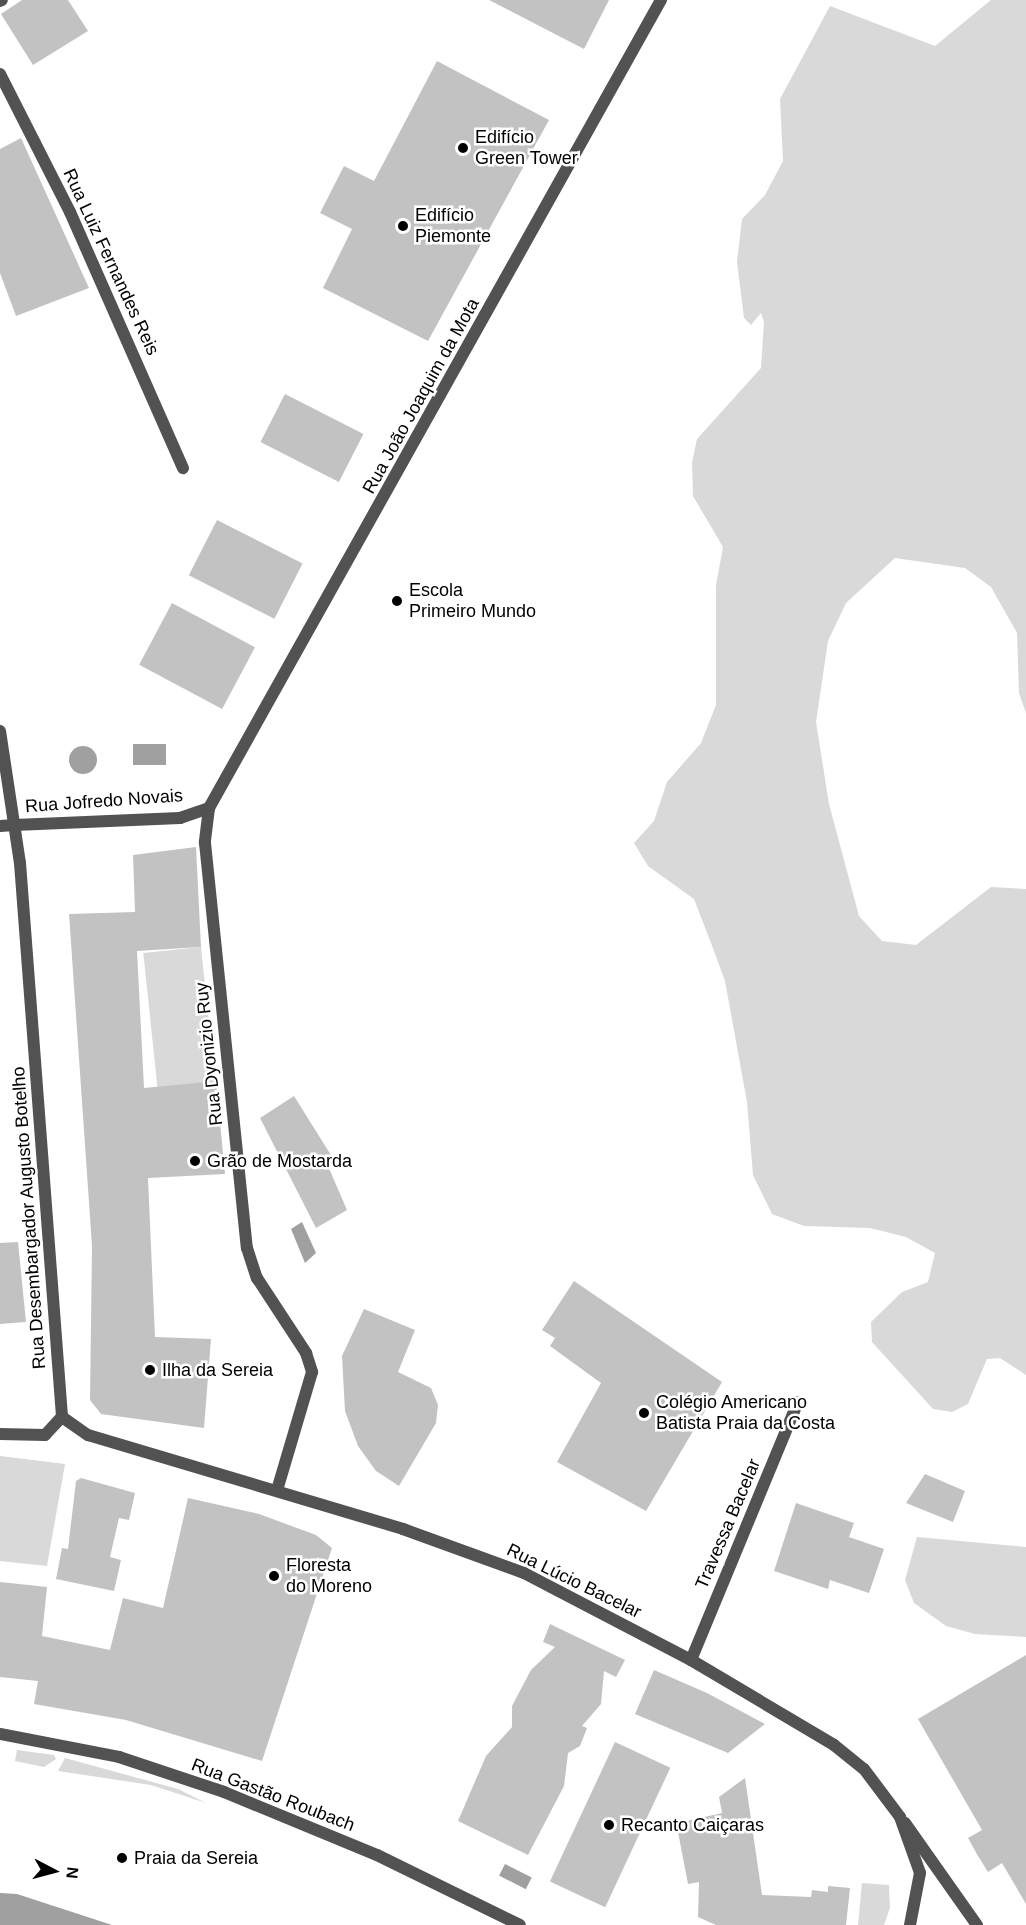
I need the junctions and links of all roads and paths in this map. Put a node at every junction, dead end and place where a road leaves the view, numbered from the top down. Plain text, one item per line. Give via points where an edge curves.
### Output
1 (661, 0) edge
2 (0, 74) edge
3 (183, 468) dead end
4 (0, 731) edge
5 (209, 808) junction
6 (15, 825) junction
7 (0, 826) edge
8 (798, 1402) dead end
9 (62, 1417) junction
10 (0, 1434) edge
11 (277, 1490) junction
12 (691, 1660) junction
13 (0, 1734) edge
14 (900, 1817) junction
15 (520, 1925) edge
16 (910, 1925) edge
17 (977, 1925) edge

1 - 5 street, Rua João Joaquim da Mota
2 - 3 street, Rua Luiz Fernandes Reis via 70,212
4 - 6 street, Rua Desembargador Augusto Botelho
5 - 6 street, Rua Jofredo Novais via 180,818
5 - 11 street, Rua Dyonizio Ruy via 205,843 247,1248 257,1278 306,1353 312,1372
6 - 7 street, Rua Jofredo Novais
6 - 9 street, Rua Desembargador Augusto Botelho
8 - 12 street, Travessa Bacelar
9 - 10 street via 45,1435
9 - 11 street, Rua Lúcio Bacelar via 88,1435
11 - 12 street, Rua Lúcio Bacelar via 524,1573
12 - 14 street, Rua Lúcio Bacelar via 852,1757
13 - 15 street, Rua Gastão Roubach via 119,1757 224,1792 377,1855
14 - 16 street via 920,1873
14 - 17 street, Rua Lúcio Bacelar

